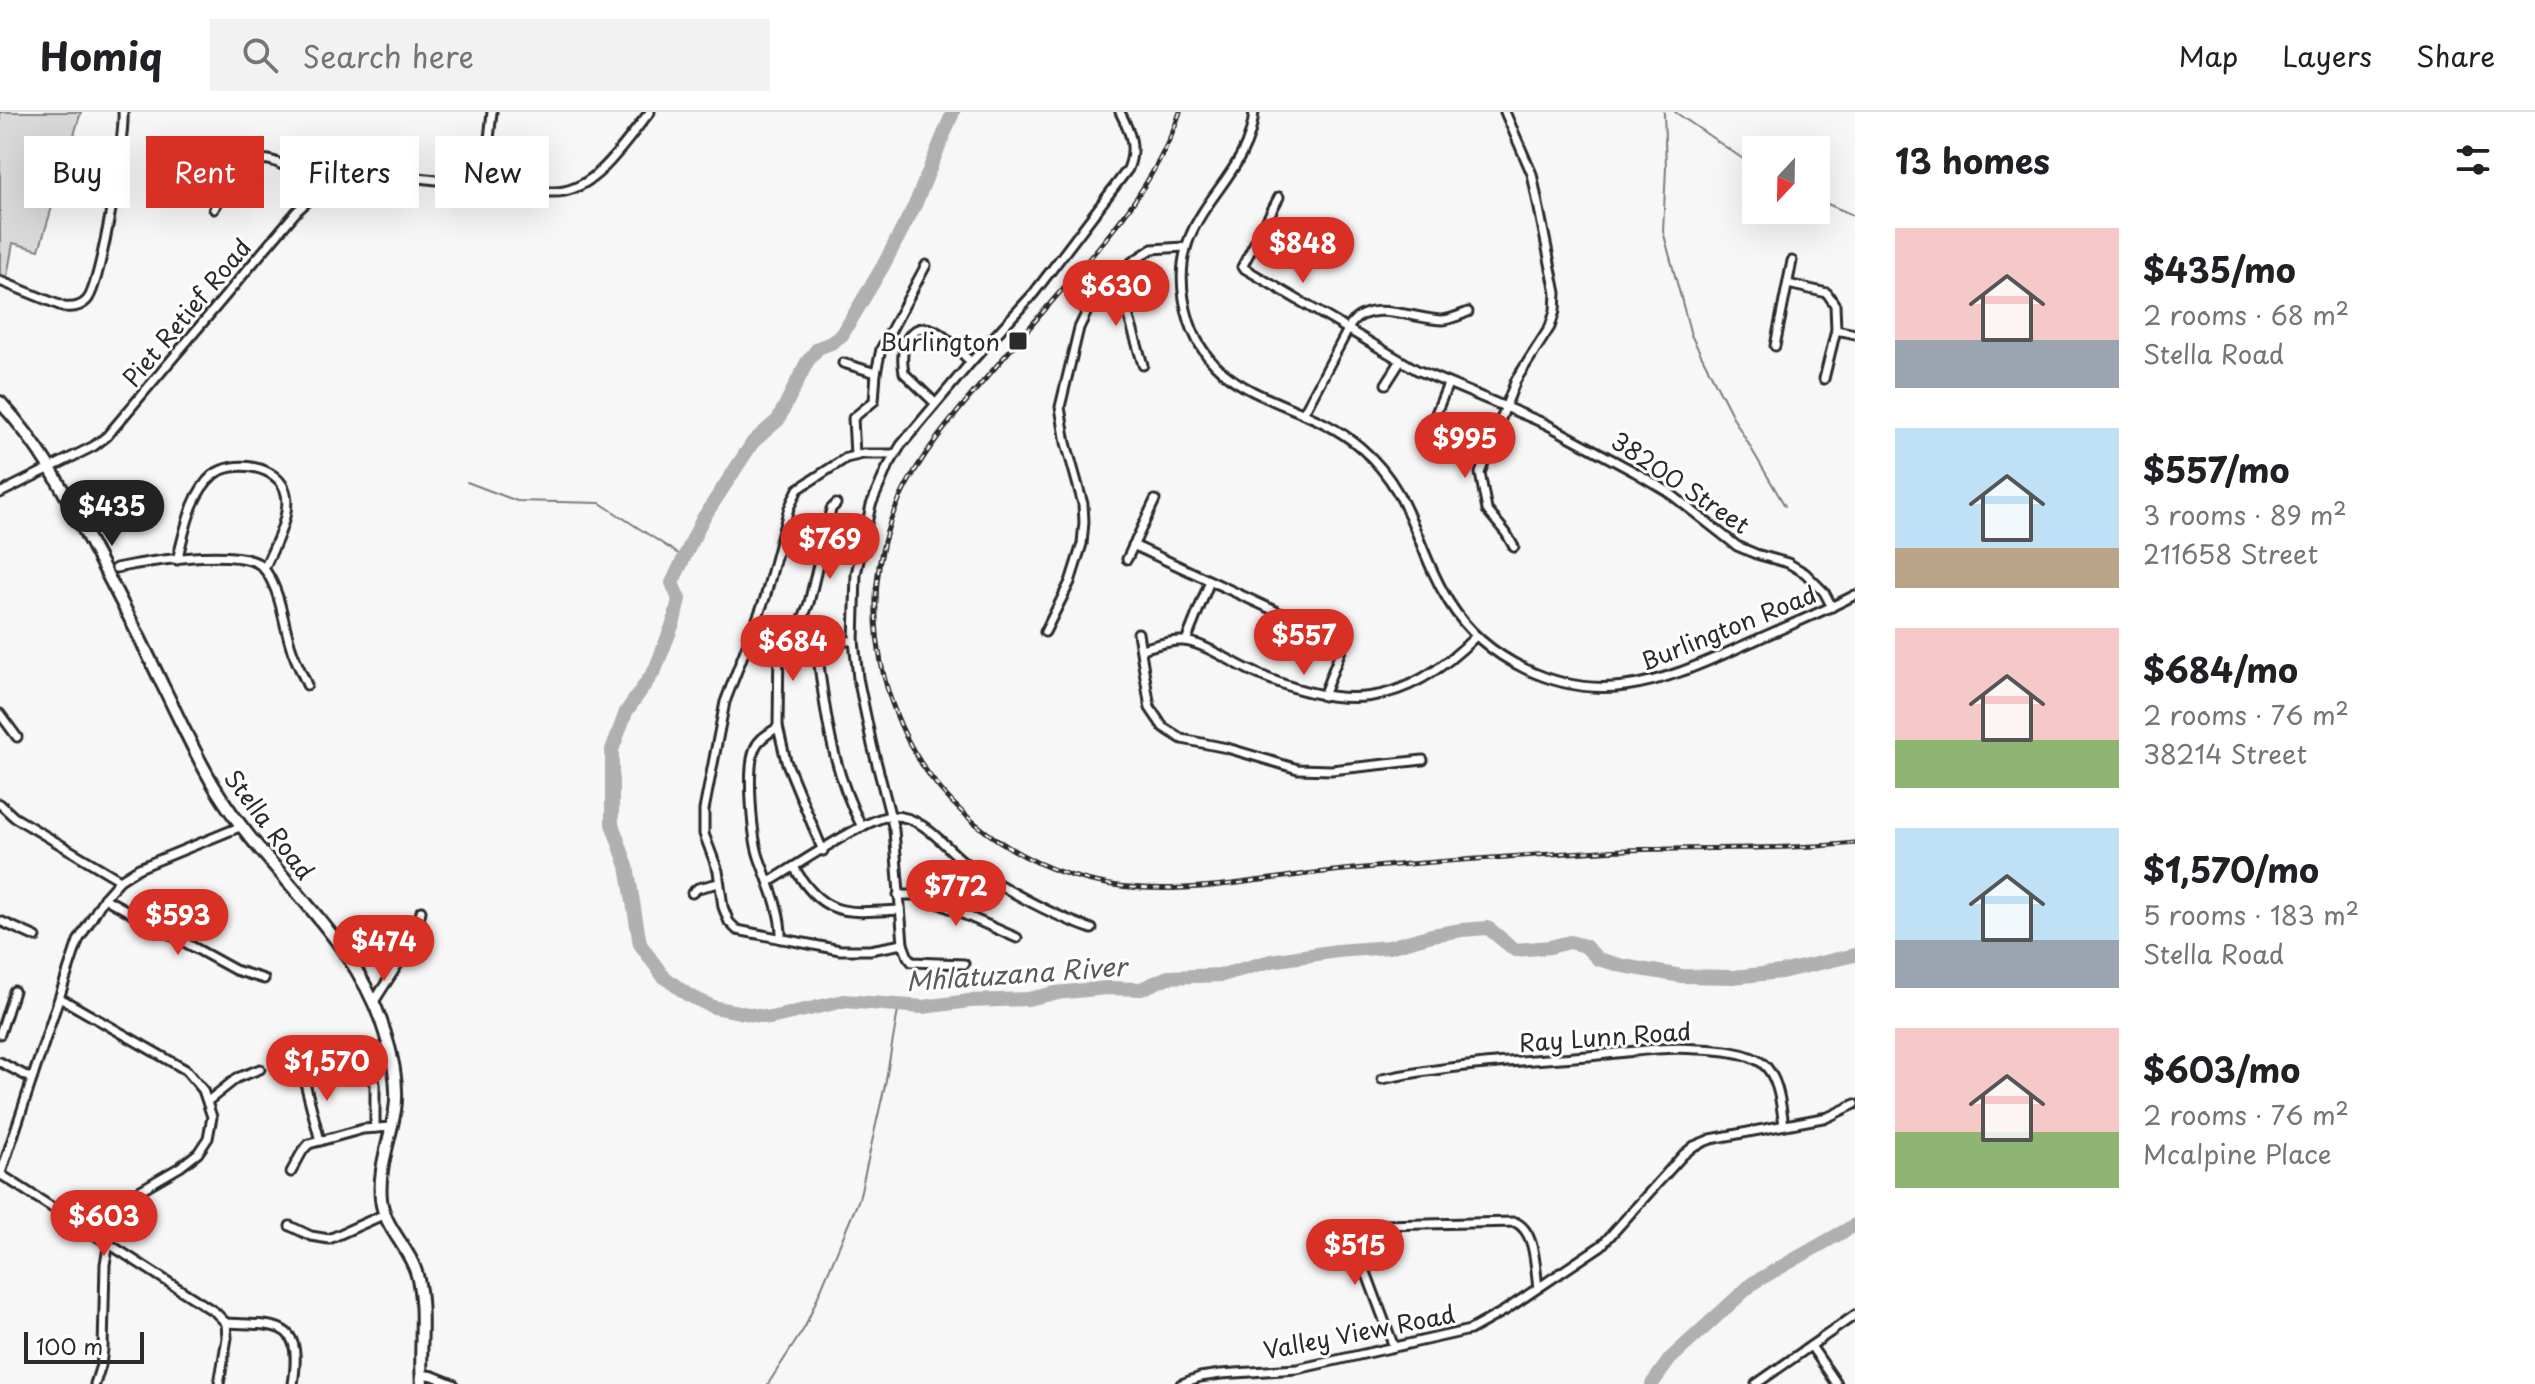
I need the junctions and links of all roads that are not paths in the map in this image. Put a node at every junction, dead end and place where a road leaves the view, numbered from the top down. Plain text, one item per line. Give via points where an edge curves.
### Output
1 (123, 112) edge
2 (492, 112) edge
3 (650, 112) edge
4 (1120, 112) edge
5 (1505, 112) edge
6 (1253, 115) edge
7 (489, 136) edge
8 (280, 161) edge
9 (549, 192) edge
10 (1279, 197) dead end
11 (300, 208) edge
12 (214, 209) dead end
13 (1184, 247) junction
14 (1792, 261) dead end
15 (926, 265) dead end
16 (0, 281) edge
17 (1111, 281) junction
18 (1788, 284) junction
19 (1468, 312) dead end
20 (1348, 330) junction
21 (1836, 330) junction
22 (1855, 334) edge
23 (1775, 346) dead end
24 (971, 362) junction
25 (1400, 362) junction
26 (843, 363) dead end
27 (1143, 365) dead end
28 (876, 373) junction
29 (1824, 379) dead end
30 (1386, 384) dead end
31 (1448, 384) junction
32 (0, 402) edge
33 (935, 403) junction
34 (1505, 407) junction
35 (1303, 414) junction
36 (1432, 423) dead end
37 (895, 454) junction
38 (855, 455) junction
39 (51, 466) junction
40 (0, 493) edge
41 (1155, 500) dead end
42 (836, 504) dead end
43 (1133, 545) junction
44 (1514, 547) dead end
45 (1127, 559) dead end
46 (177, 560) junction
47 (116, 568) dead end
48 (264, 569) junction
49 (1210, 581) junction
50 (1855, 595) edge
51 (1832, 607) junction
52 (1286, 616) dead end
53 (1045, 632) dead end
54 (1138, 633) dead end
55 (750, 635) junction
56 (1476, 636) junction
57 (779, 639) junction
58 (795, 639) junction
59 (1345, 640) dead end
60 (816, 641) junction
61 (854, 641) junction
62 (1186, 641) junction
63 (1141, 649) junction
64 (307, 685) dead end
65 (1323, 696) junction
66 (0, 715) edge
67 (778, 727) junction
68 (17, 737) dead end
69 (1423, 760) dead end
70 (0, 804) edge
71 (891, 815) junction
72 (242, 826) junction
73 (862, 827) junction
74 (823, 851) junction
75 (794, 867) junction
76 (120, 880) junction
77 (769, 882) junction
78 (719, 883) junction
79 (692, 893) dead end
80 (898, 895) junction
81 (104, 898) junction
82 (900, 910) junction
83 (421, 911) dead end
84 (0, 921) edge
85 (1092, 929) dead end
86 (36, 937) dead end
87 (1017, 938) dead end
88 (781, 939) junction
89 (903, 944) junction
90 (964, 964) dead end
91 (264, 979) dead end
92 (14, 991) dead end
93 (60, 998) junction
94 (374, 1002) junction
95 (0, 1034) edge
96 (0, 1062) edge
97 (306, 1067) dead end
98 (357, 1067) dead end
99 (260, 1069) dead end
100 (32, 1079) junction
101 (1382, 1079) dead end
102 (208, 1101) junction
103 (1855, 1104) edge
104 (1784, 1125) junction
105 (391, 1127) junction
106 (375, 1128) junction
107 (320, 1141) junction
108 (291, 1172) dead end
109 (0, 1175) edge
110 (385, 1214) junction
111 (290, 1226) dead end
112 (109, 1243) junction
113 (1538, 1288) junction
114 (1855, 1315) edge
115 (226, 1323) junction
116 (1811, 1346) junction
117 (1394, 1347) junction
118 (421, 1379) edge
119 (95, 1384) edge
120 (219, 1384) edge
121 (293, 1384) edge
122 (453, 1384) edge
123 (1181, 1384) edge
124 (1756, 1384) edge
125 (1837, 1384) edge

1 - 16 street via 93,290 84,303 64,307
2 - 7 street
3 - 9 street, Piet Retief Road via 603,168 573,190
4 - 24 street via 1132,139 1128,169 1034,293
5 - 34 street via 1532,174 1556,293 1550,327
6 - 13 street, Burlington Road via 1243,151
8 - 12 street via 249,164
10 - 20 street, 38200 Street via 1242,267
11 - 39 street, Piet Retief Road via 107,436
13 - 17 street via 1152,249
13 - 35 street, Burlington Road via 1186,313 1203,349 1233,381
14 - 18 street
15 - 28 street via 881,349
17 - 27 street via 1125,304
17 - 53 street via 1086,310 1061,399 1084,522 1070,582
18 - 21 street via 1827,293 1835,305
18 - 23 street
19 - 20 street via 1448,320 1376,311 1361,315
20 - 25 street, 38200 Street
20 - 35 street
21 - 22 street
21 - 29 street
24 - 33 street
24 - 33 street via 933,329 914,331 904,346 904,373
25 - 30 street
25 - 31 street, 38200 Street
26 - 28 street
28 - 38 street via 874,401 853,418
31 - 34 street, 38200 Street
31 - 36 street
32 - 39 main road, Stella Road
33 - 37 street
34 - 44 street via 1480,473 1487,510
34 - 51 street, 38200 Street via 1570,436 1667,491 1737,546 1796,567 1824,592
35 - 56 street, Burlington Road via 1348,437 1392,482 1435,579
37 - 38 street
37 - 61 street via 871,505 861,542
38 - 55 street via 795,493
39 - 40 street, Piet Retief Road
39 - 72 main road, Stella Road via 203,768
41 - 43 street
42 - 58 street
43 - 45 street
43 - 49 street
46 - 47 street
46 - 48 street via 228,557 253,561
46 - 48 street via 191,512 210,479 218,472 253,466 280,481 286,494 283,526
48 - 64 street
49 - 52 street
49 - 62 street
50 - 51 street, Burlington Road
51 - 56 street, Burlington Road via 1701,664 1624,687 1577,685 1538,675
54 - 63 street
55 - 57 street
55 - 78 street via 725,702 704,810 704,834
56 - 65 street via 1445,664 1405,688 1371,697
57 - 58 street
57 - 67 street
58 - 60 street
59 - 65 street
60 - 61 street
60 - 73 street via 833,753
61 - 71 street
62 - 63 street
62 - 65 street via 1290,688
63 - 69 street via 1150,708 1163,727 1182,739 1298,769
66 - 68 street
67 - 74 street via 786,761
67 - 77 street via 758,742 752,764 753,828
70 - 76 street
71 - 73 street
71 - 80 street
71 - 85 street via 920,824 959,859 1003,886
72 - 76 street
72 - 94 main road, Stella Road via 342,949
73 - 74 street
74 - 75 street
75 - 77 street
75 - 82 street via 810,893 838,908
76 - 81 street
77 - 88 street
78 - 79 street
78 - 88 street via 732,926
80 - 82 street
80 - 87 street via 920,895
81 - 91 street via 235,970
81 - 93 street via 82,931
82 - 89 street
83 - 94 street via 412,940
84 - 86 street
88 - 89 street via 857,951
89 - 90 street via 912,962
92 - 95 street
93 - 100 street
93 - 102 street via 186,1070
94 - 105 main road, Stella Road via 395,1072
96 - 100 street
97 - 107 street
98 - 106 street via 375,1083
99 - 102 street via 237,1078
100 - 109 street
101 - 104 street, Ray Lunn Road via 1507,1062 1717,1050 1755,1059 1768,1068
102 - 112 street via 212,1117 201,1149 132,1195
103 - 104 street, Valley View Road via 1828,1117
104 - 113 street, Valley View Road via 1694,1146 1602,1245
105 - 106 street
105 - 110 main road, Stella Road via 381,1181
106 - 107 street
107 - 108 street via 306,1146
109 - 112 street
110 - 111 street via 329,1239
110 - 118 main road, Stella Road via 417,1275
112 - 115 street
112 - 119 street via 103,1349
113 - 117 street, Valley View Road via 1470,1330
113 - 117 street via 1528,1233 1515,1222 1381,1225 1361,1231 1357,1248
114 - 116 street
115 - 120 street
115 - 121 street via 286,1332 296,1347
116 - 124 street
116 - 125 street
117 - 123 street, Valley View Road via 1297,1369 1221,1374
118 - 122 street via 433,1376

